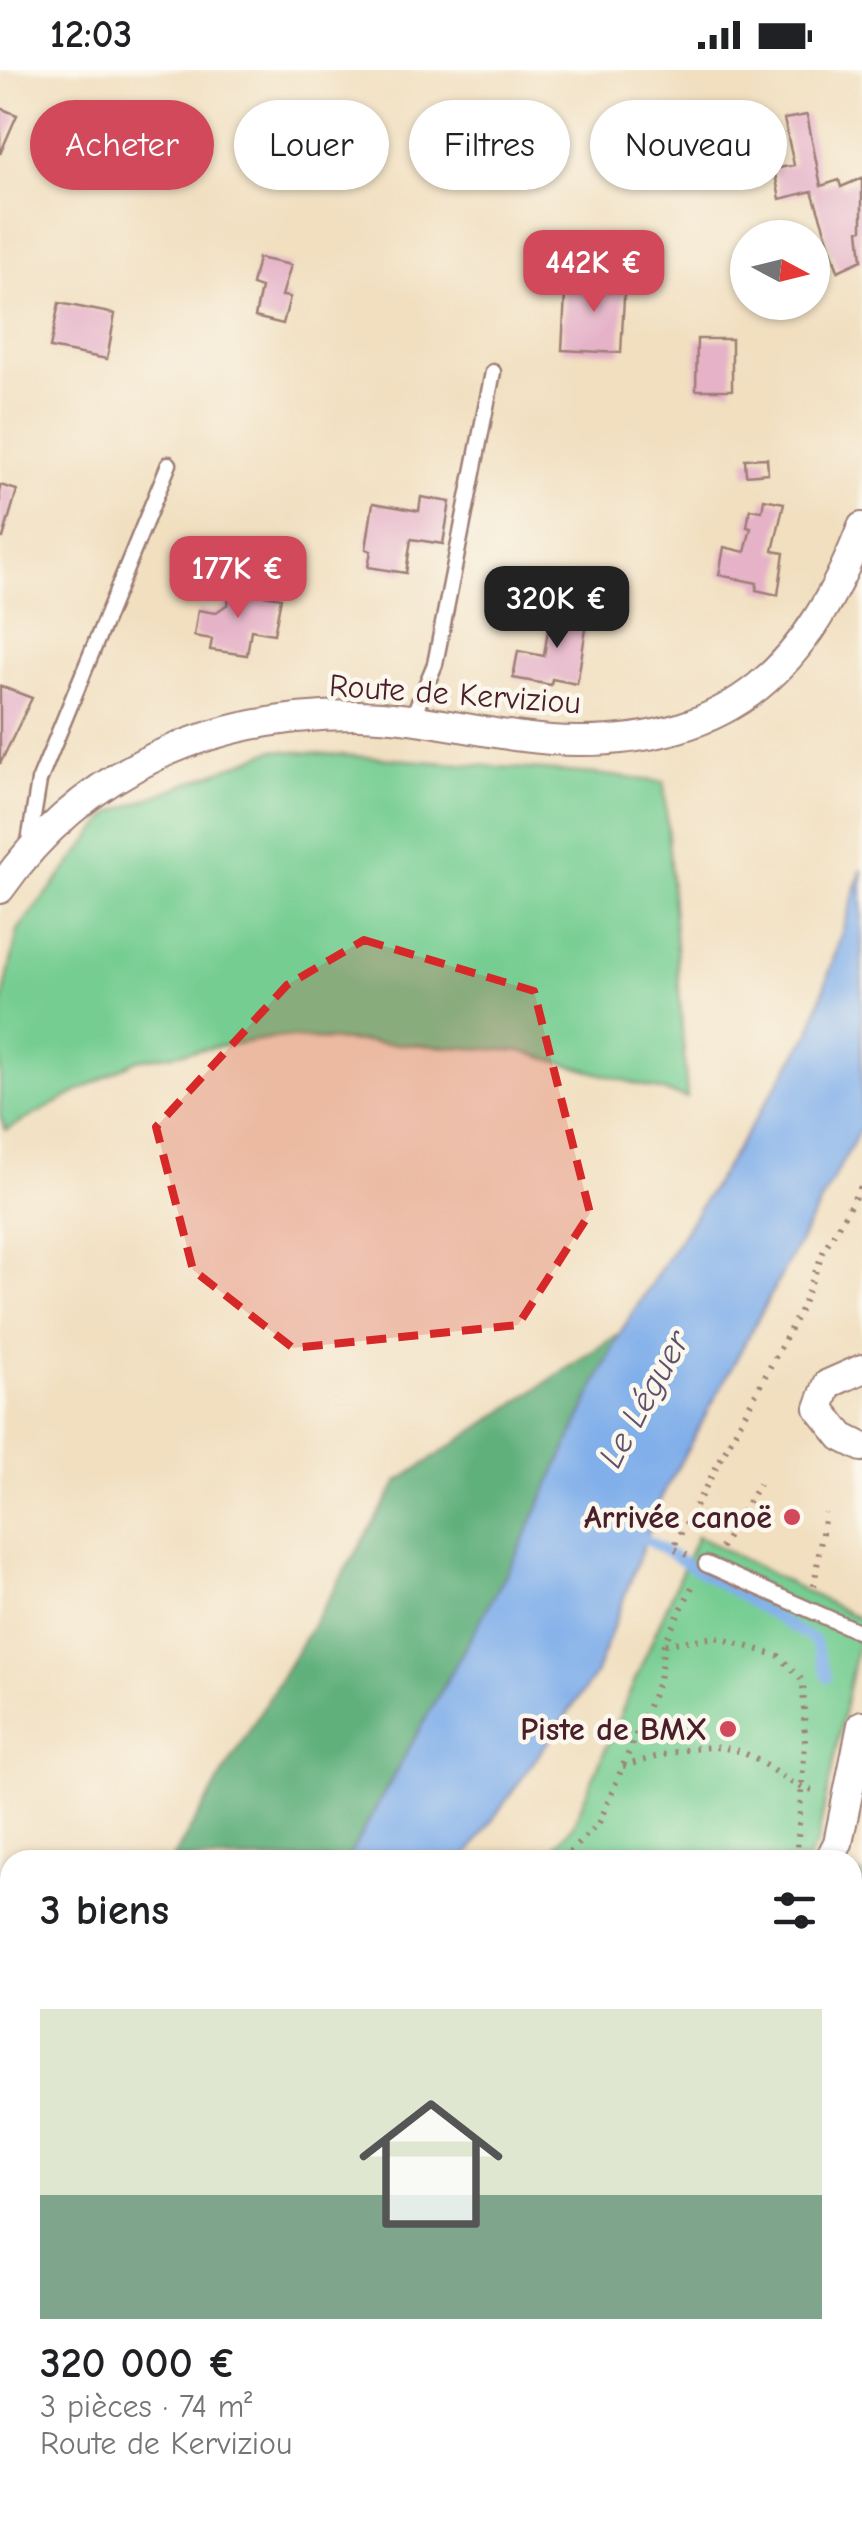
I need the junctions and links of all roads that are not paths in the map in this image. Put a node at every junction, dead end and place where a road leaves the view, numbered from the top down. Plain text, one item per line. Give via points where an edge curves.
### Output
1 (493, 372) dead end
2 (169, 464) dead end
3 (862, 527) edge
4 (411, 721) junction
5 (28, 848) junction
6 (0, 889) edge
7 (862, 1369) edge
8 (862, 1447) edge
9 (702, 1570) road end
10 (862, 1633) edge
11 (862, 1725) edge
12 (834, 1850) edge

1 - 4 lane via 435,664
2 - 5 lane via 39,780
3 - 4 street, Route de Kerviziou via 841,580 803,640 758,685 701,722 650,736 576,742
4 - 5 street, Route de Kerviziou via 361,715 282,720 210,735 155,754
5 - 6 street, Route de Kerviziou
7 - 8 street via 828,1384 818,1408 842,1437
9 - 10 lane
11 - 12 street

